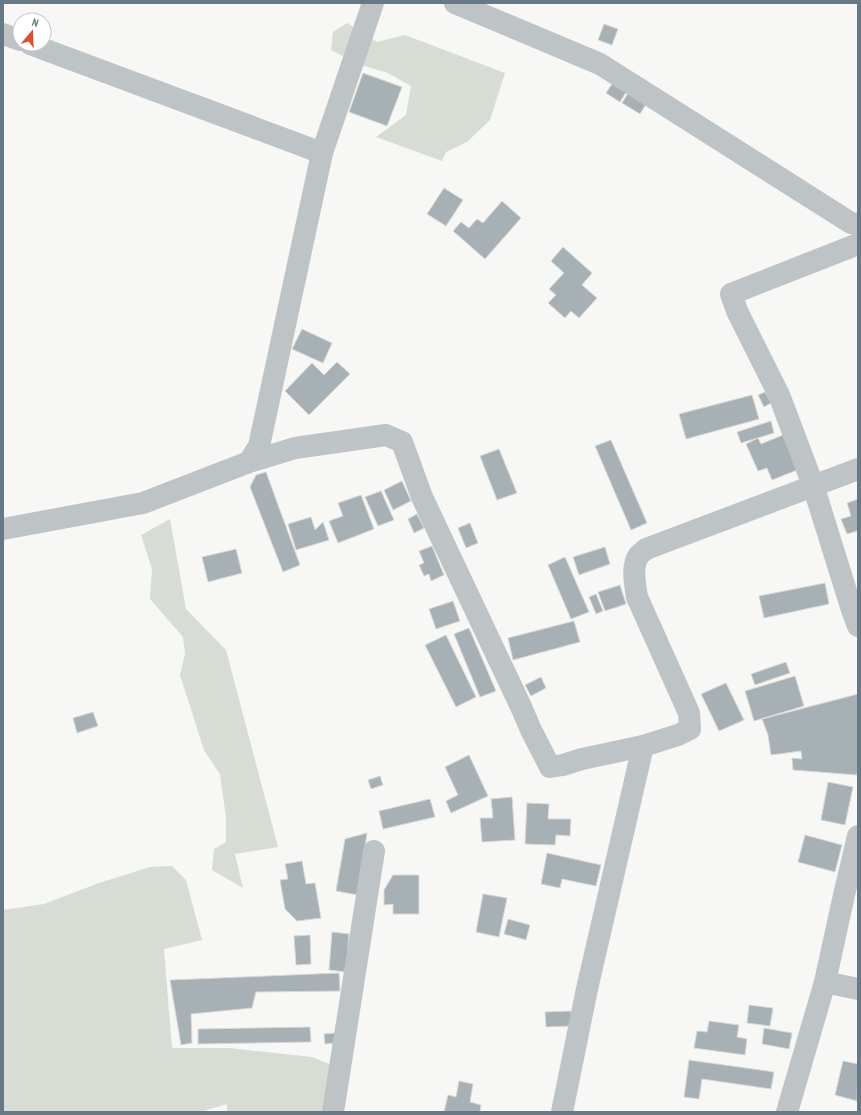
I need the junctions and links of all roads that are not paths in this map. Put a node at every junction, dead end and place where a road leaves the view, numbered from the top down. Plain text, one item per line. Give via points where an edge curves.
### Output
1 (373, 3) edge
2 (455, 3) edge
3 (51, 52) edge
4 (322, 154) junction
5 (858, 224) edge
6 (858, 244) edge
7 (249, 462) junction
8 (858, 469) edge
9 (813, 485) junction
10 (3, 529) edge
11 (858, 626) edge
12 (643, 746) junction
13 (858, 836) edge
14 (374, 851) dead end
15 (825, 982) junction
16 (858, 989) edge
17 (333, 1112) edge
18 (562, 1112) edge
19 (787, 1112) edge

1 - 4 street
2 - 5 street via 600,64 852,223
3 - 4 street
4 - 7 street via 258,446
6 - 9 street via 730,294 779,395
7 - 10 street via 143,503
7 - 12 street via 295,448 386,435 402,442 422,497 530,730 550,767
8 - 9 street
9 - 11 street
9 - 12 street via 646,549 639,555 635,562 634,580 637,597 689,713 690,729
12 - 18 street via 587,989
13 - 15 street
14 - 17 street
15 - 16 street
15 - 19 street

